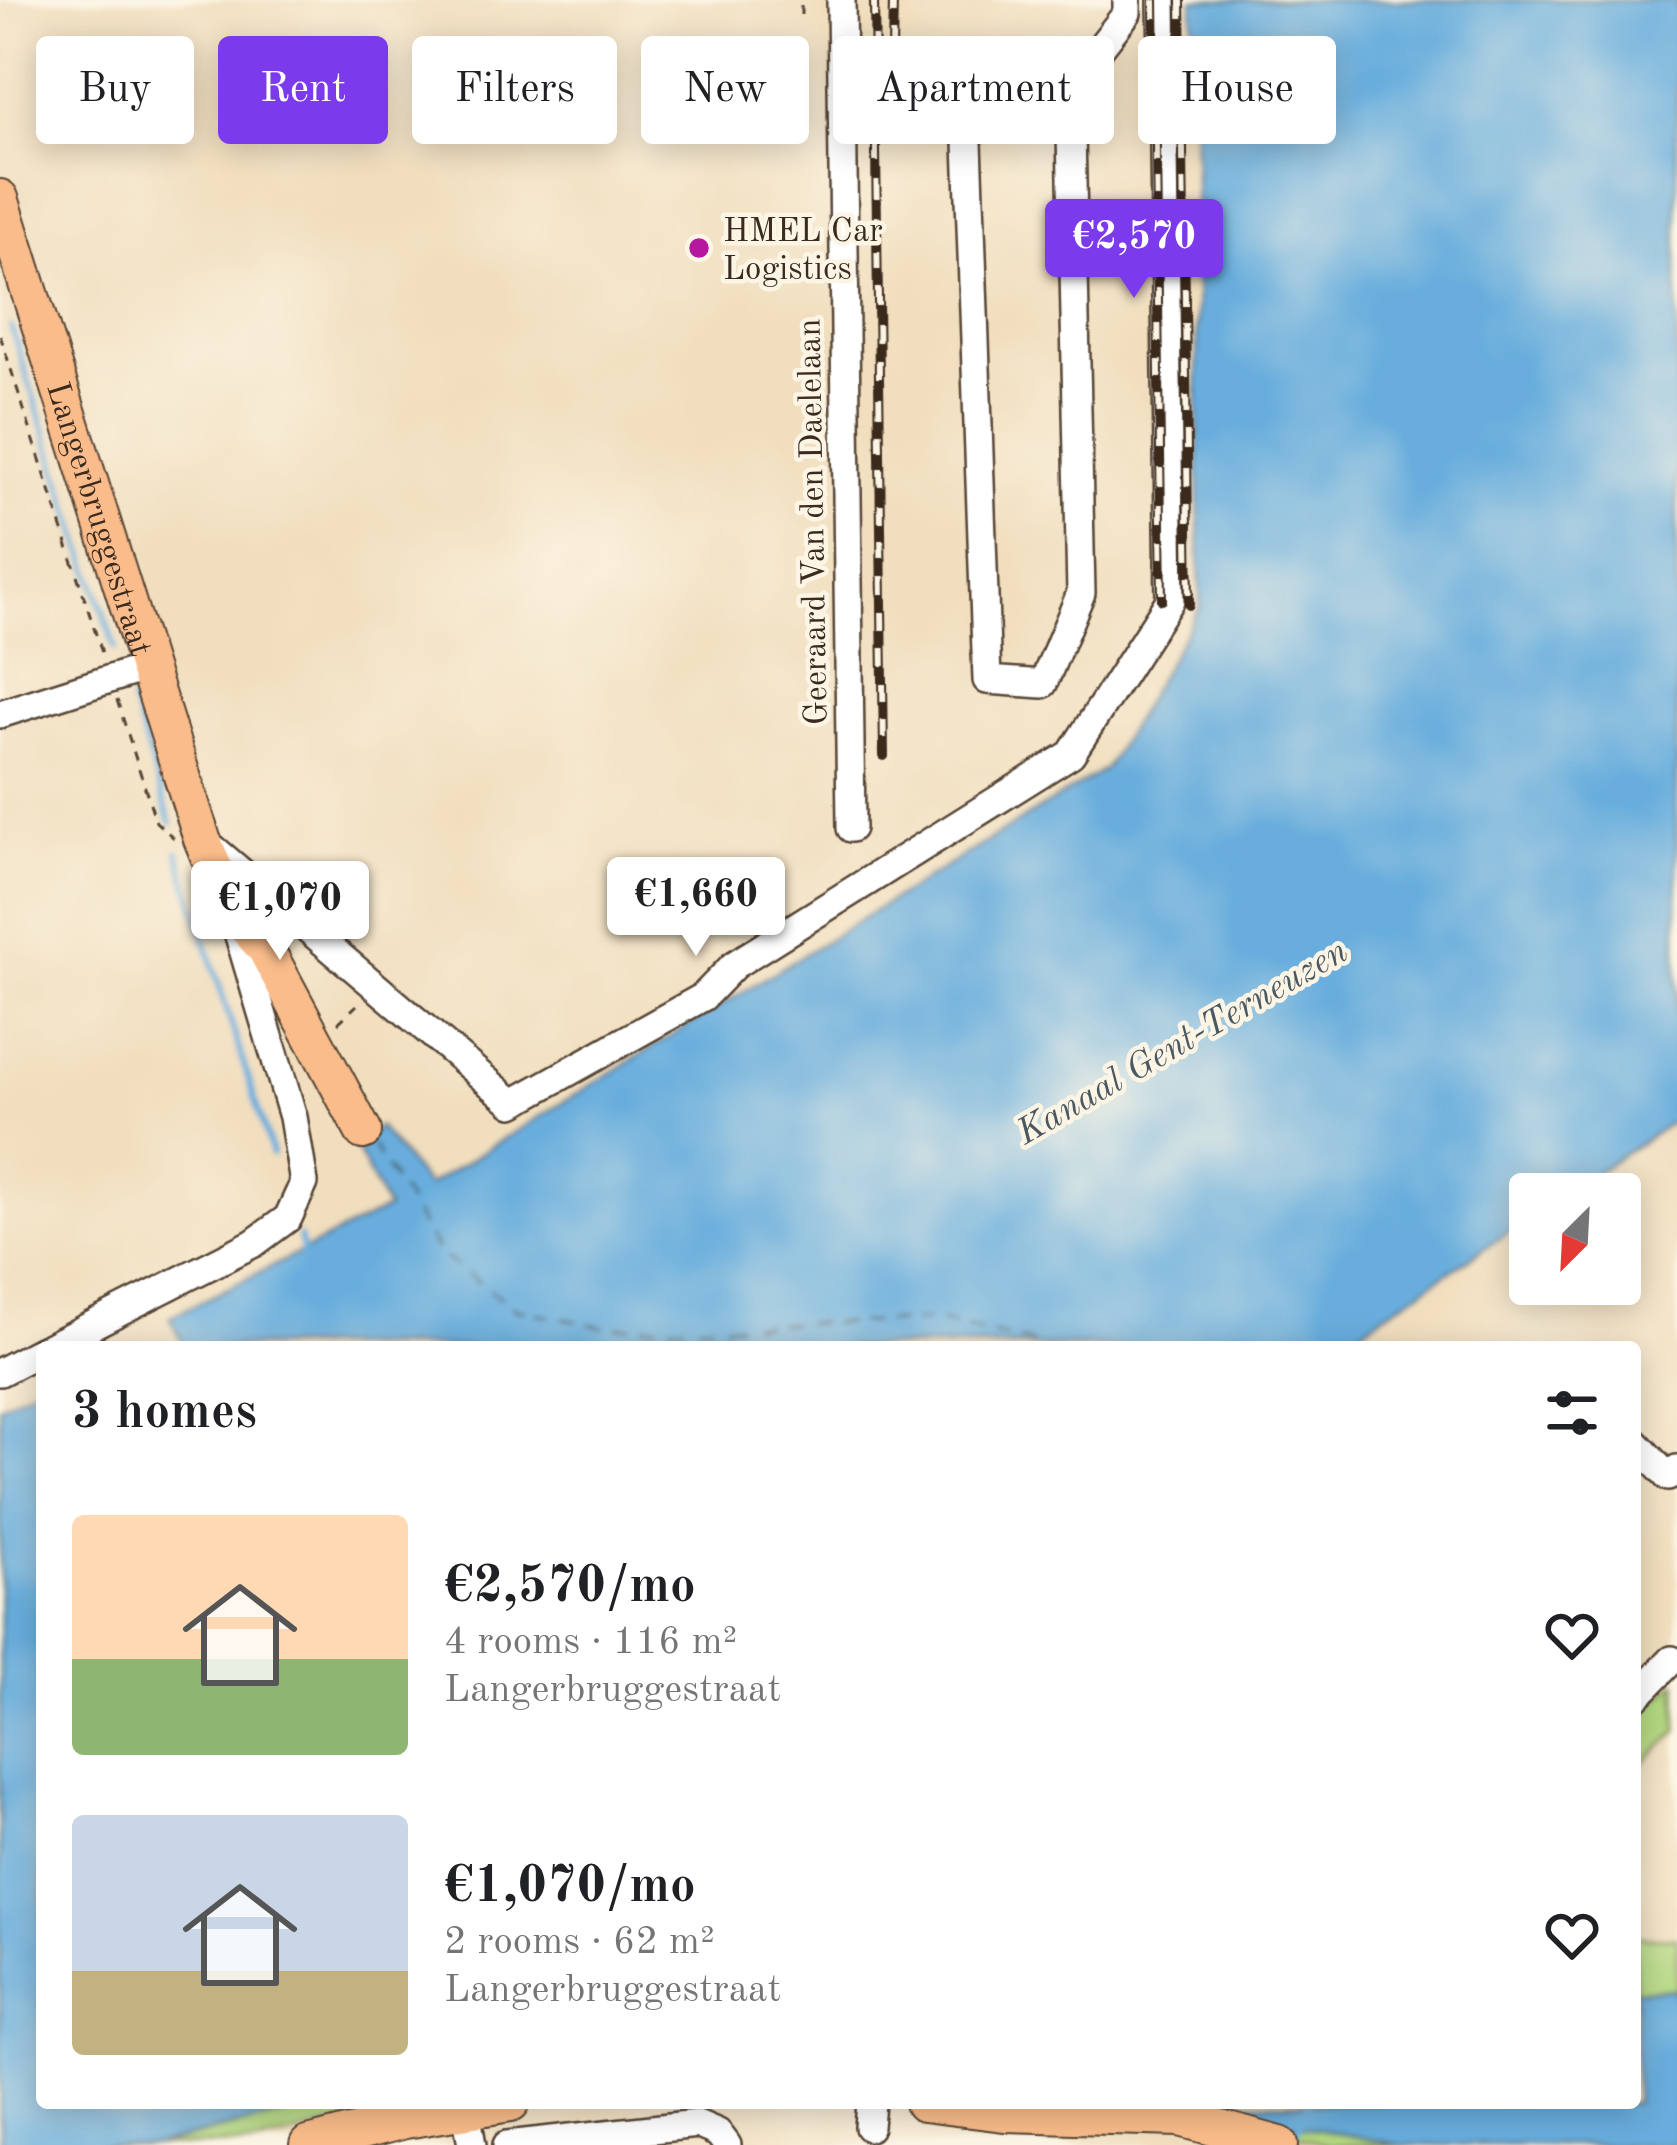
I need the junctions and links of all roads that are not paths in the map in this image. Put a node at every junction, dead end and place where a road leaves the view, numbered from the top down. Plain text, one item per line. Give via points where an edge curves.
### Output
1 (841, 0) edge
2 (1127, 0) edge
3 (1162, 0) edge
4 (1109, 36) edge
5 (1070, 86) joint
6 (0, 198) edge
7 (14, 287) edge
8 (151, 666) junction
9 (0, 714) edge
10 (851, 828) dead end
11 (193, 842) junction
12 (231, 910) junction
13 (363, 1131) dead end
14 (61, 1341) edge
15 (36, 1354) edge
16 (0, 1372) edge
17 (1641, 1448) edge
18 (1677, 1469) edge
19 (1672, 1660) dead end
20 (1641, 1692) edge
21 (500, 2109) edge
22 (972, 2109) edge
23 (1136, 2121) edge
24 (469, 2127) edge
25 (308, 2145) edge
26 (507, 2145) edge
27 (727, 2145) edge
28 (1280, 2145) edge

1 - 10 street, Geeraard Van den Daelelaan
2 - 4 street
3 - 11 street via 1170,600 1071,754 734,965 703,998 513,1103
5 - 5 street via 1081,593 1043,684 987,680 966,85
6 - 7 main road, Langerbruggestraat
7 - 8 main road, Langerbruggestraat
8 - 9 street
8 - 11 main road, Langerbruggestraat
11 - 12 main road, Langerbruggestraat
12 - 13 main road via 265,948
12 - 14 street, Langerbruggestraat via 293,1117 304,1183 288,1218 254,1243
15 - 16 street, Langerbruggestraat
17 - 18 street via 1668,1477
19 - 20 street
21 - 24 main road
22 - 23 main road
23 - 28 main road via 1180,2118
24 - 25 main road
26 - 27 street via 697,2124

